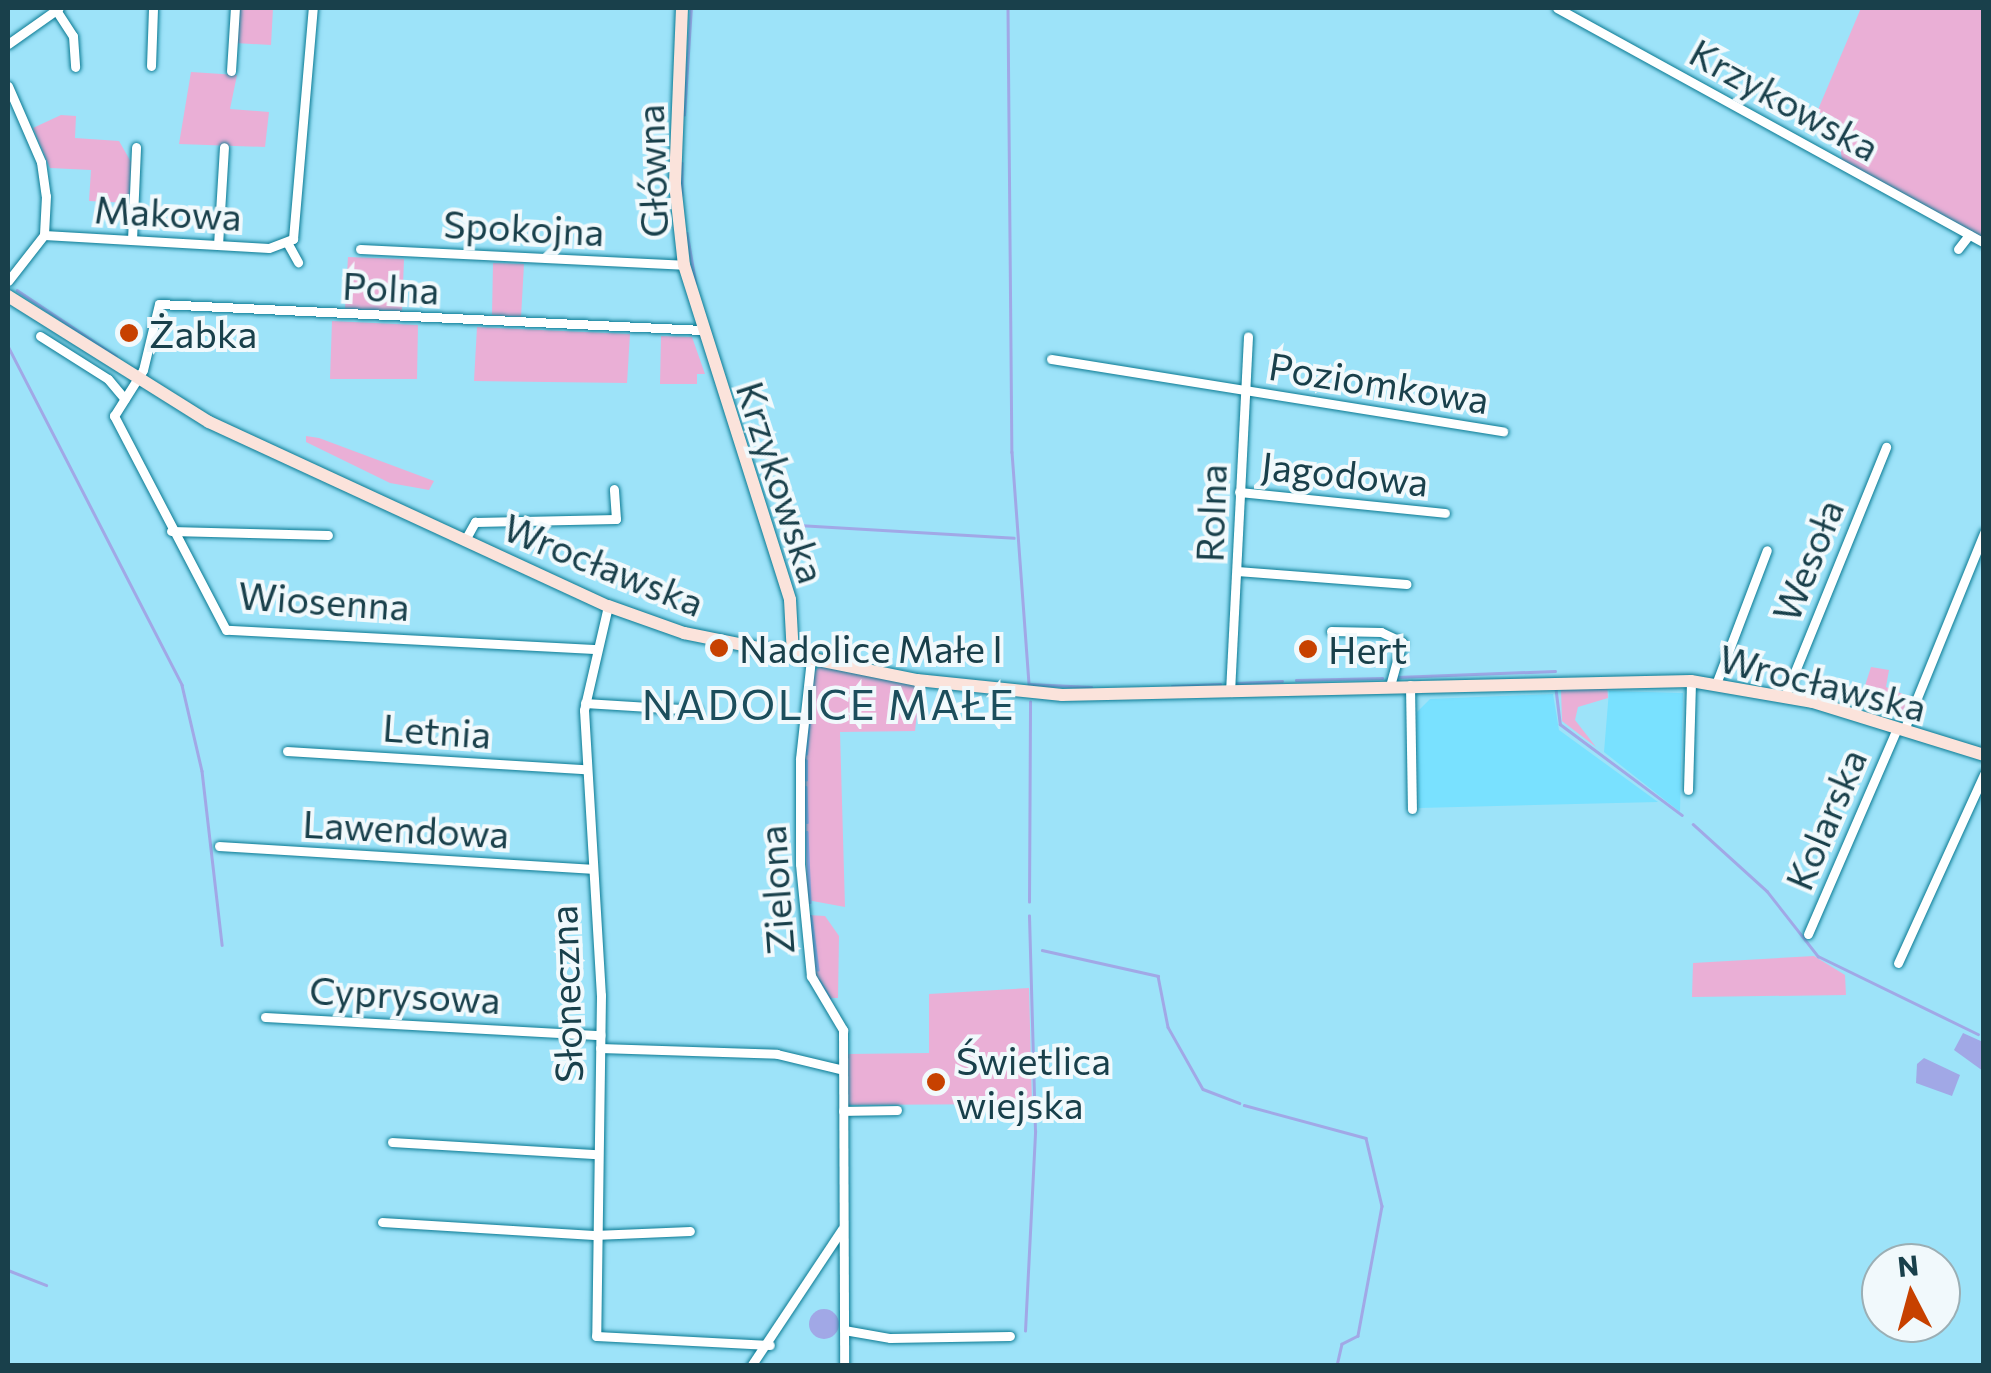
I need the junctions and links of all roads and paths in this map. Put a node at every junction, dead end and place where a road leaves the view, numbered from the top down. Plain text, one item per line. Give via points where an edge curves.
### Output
1 (153, 8) edge
2 (234, 8) edge
3 (314, 8) edge
4 (682, 8) edge
5 (1556, 8) edge
6 (1586, 8) edge
7 (58, 9) edge
8 (1580, 20) junction
9 (8, 44) edge
10 (151, 66) dead end
11 (75, 67) dead end
12 (232, 71) dead end
13 (8, 86) edge
14 (136, 146) dead end
15 (224, 147) dead end
16 (44, 234) junction
17 (1969, 235) junction
18 (132, 240) junction
19 (1984, 243) edge
20 (288, 244) junction
21 (218, 245) junction
22 (360, 248) dead end
23 (1958, 248) dead end
24 (298, 262) dead end
25 (684, 266) junction
26 (8, 281) edge
27 (8, 296) edge
28 (702, 330) junction
29 (40, 336) dead end
30 (1248, 336) dead end
31 (1051, 359) dead end
32 (137, 381) junction
33 (1246, 391) junction
34 (125, 400) junction
35 (1504, 432) dead end
36 (1886, 448) dead end
37 (614, 489) dead end
38 (1238, 492) junction
39 (1445, 513) dead end
40 (172, 531) junction
41 (1984, 533) edge
42 (328, 535) dead end
43 (464, 540) junction
44 (1767, 550) dead end
45 (1237, 571) junction
46 (1407, 584) dead end
47 (608, 606) junction
48 (1331, 630) dead end
49 (594, 650) junction
50 (792, 655) junction
51 (811, 659) junction
52 (1691, 681) junction
53 (1716, 684) junction
54 (1390, 686) junction
55 (1410, 686) junction
56 (1233, 692) junction
57 (1785, 696) junction
58 (585, 703) junction
59 (697, 710) dead end
60 (1901, 729) junction
61 (287, 750) dead end
62 (1984, 755) edge
63 (584, 769) junction
64 (1984, 774) edge
65 (1688, 790) dead end
66 (1412, 809) dead end
67 (219, 846) dead end
68 (590, 869) junction
69 (1808, 934) dead end
70 (1898, 964) dead end
71 (265, 1017) dead end
72 (601, 1035) junction
73 (600, 1048) junction
74 (843, 1070) junction
75 (844, 1110) junction
76 (897, 1110) dead end
77 (392, 1142) dead end
78 (598, 1154) junction
79 (382, 1222) dead end
80 (844, 1227) junction
81 (690, 1231) dead end
82 (594, 1235) junction
83 (844, 1330) junction
84 (1010, 1336) dead end
85 (770, 1345) junction
86 (751, 1366) edge
87 (844, 1366) edge

1 - 10 street
2 - 12 street
3 - 20 street, Makowa via 297,232
4 - 25 street, Główna via 675,184
5 - 8 street, Krzykowska
6 - 8 street
7 - 9 street
7 - 11 street via 74,36
8 - 17 street, Krzykowska
13 - 16 street via 42,162
14 - 18 street
15 - 21 street
16 - 18 street, Makowa
16 - 26 street
17 - 19 street, Krzykowska
17 - 23 street
18 - 21 street, Makowa
20 - 21 street, Makowa
20 - 24 street, Makowa
22 - 25 street, Spokojna
25 - 28 street, Główna
27 - 32 street, Wrocławska
28 - 32 street, Polna via 159,304
28 - 50 street, Krzykowska via 790,600
29 - 34 street via 108,379
30 - 33 street, Rolna
31 - 33 street, Poziomkowa
32 - 34 street
32 - 43 street, Wrocławska via 226,430
33 - 35 street, Poziomkowa
33 - 38 street, Rolna
34 - 40 street, Wiosenna via 114,426
36 - 57 street, Wesoła
37 - 43 street via 616,518 475,522
38 - 39 street, Jagodowa
38 - 45 street, Rolna
40 - 42 street
40 - 49 street, Wiosenna via 226,630
41 - 60 street, Kolarska
43 - 47 street, Wrocławska
44 - 53 street
45 - 46 street
45 - 56 street, Rolna
47 - 49 street
47 - 50 street, Wrocławska via 684,633
48 - 54 street via 1382,632 1402,642
49 - 58 street, Słoneczna
50 - 51 street, Wrocławska
51 - 56 street, Wrocławska via 1040,694
51 - 74 street, Zielona via 799,783 803,908 811,976 841,1018
52 - 53 street, Wrocławska
52 - 55 street, Wrocławska
52 - 65 street
53 - 57 street, Wrocławska
54 - 55 street, Wrocławska
54 - 56 street, Wrocławska
55 - 66 street
57 - 60 street, Wrocławska
58 - 59 street
58 - 63 street, Słoneczna
60 - 62 street, Wrocławska
60 - 69 street, Kolarska
61 - 63 street, Letnia
63 - 68 street, Słoneczna
64 - 70 street
67 - 68 street, Lawendowa
68 - 72 street, Słoneczna
71 - 72 street, Cyprysowa
72 - 73 street, Słoneczna
73 - 74 street via 777,1054
73 - 78 street, Słoneczna
74 - 75 street, Zielona
75 - 76 street
75 - 80 street, Zielona
77 - 78 street
78 - 82 street, Słoneczna
79 - 82 street
80 - 83 street, Zielona
80 - 85 street via 804,1279
81 - 82 street
82 - 85 street, Słoneczna via 596,1336
83 - 84 street via 890,1338
83 - 87 street, Zielona
85 - 86 street

